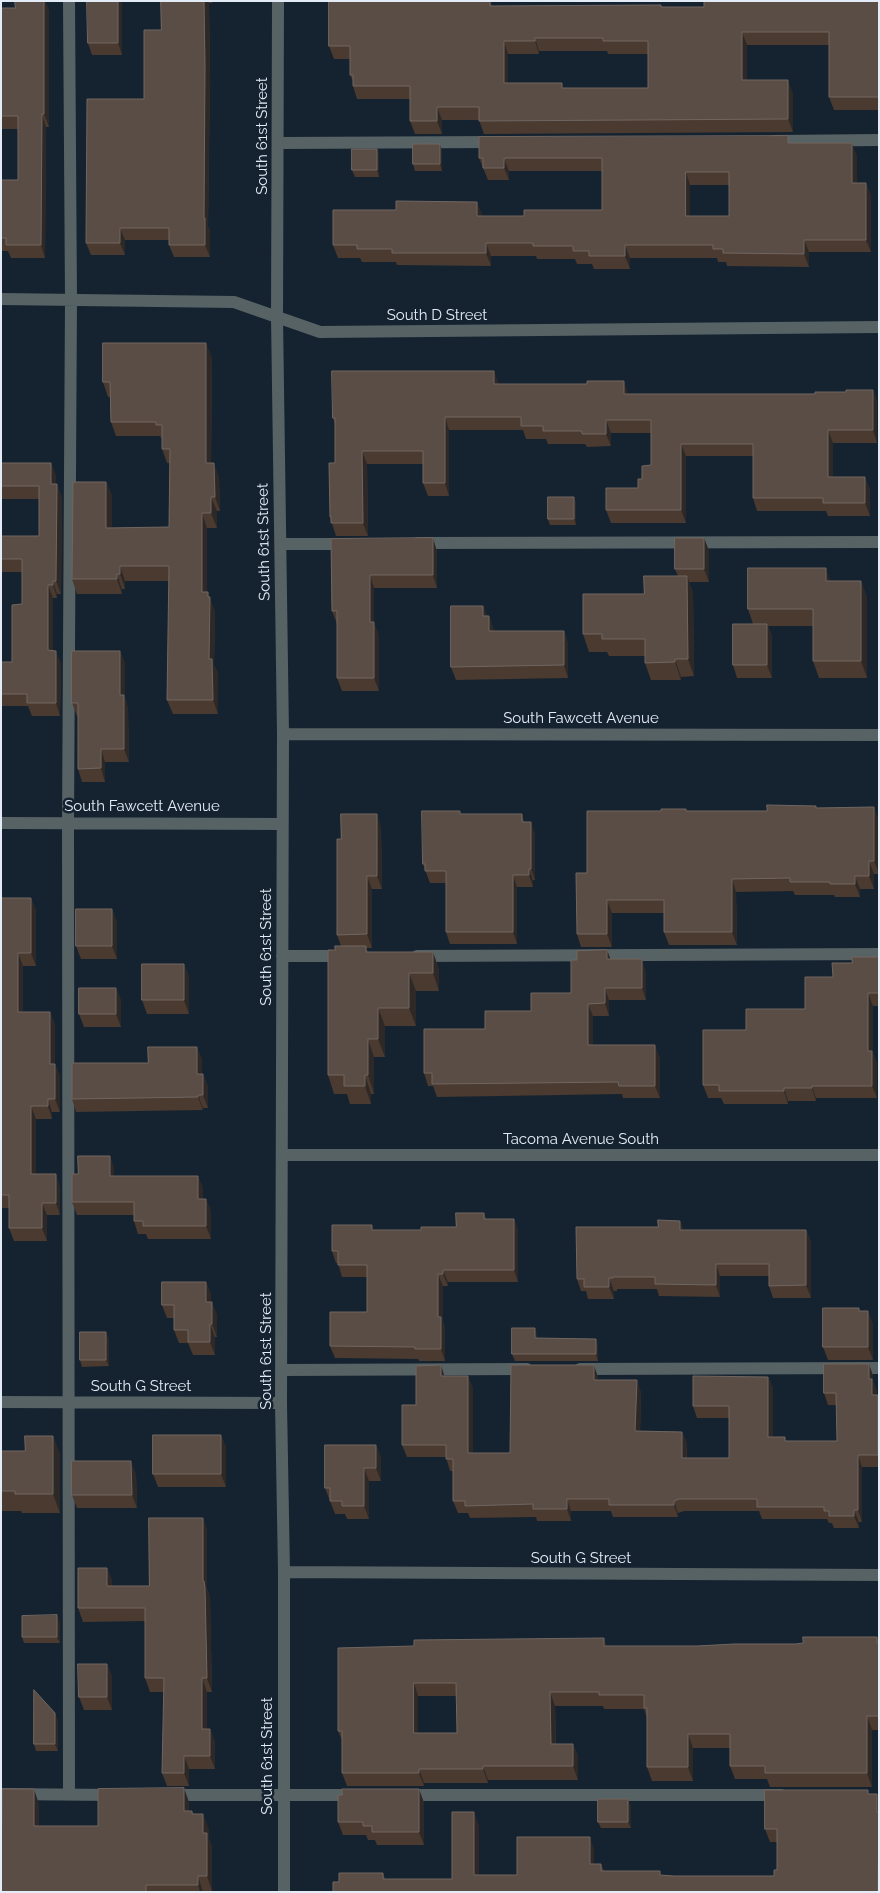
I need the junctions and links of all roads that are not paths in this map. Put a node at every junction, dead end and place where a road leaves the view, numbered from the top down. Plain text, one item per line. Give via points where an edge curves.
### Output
1 (69, 1) edge
2 (278, 1) edge
3 (879, 140) edge
4 (761, 141) edge
5 (505, 142) edge
6 (279, 143) junction
7 (1, 299) edge
8 (71, 300) junction
9 (277, 317) junction
10 (879, 327) edge
11 (879, 542) edge
12 (281, 544) junction
13 (361, 544) edge
14 (400, 544) edge
15 (283, 734) junction
16 (879, 735) edge
17 (68, 822) junction
18 (1, 823) edge
19 (282, 824) junction
20 (879, 954) edge
21 (282, 956) junction
22 (362, 956) edge
23 (402, 956) edge
24 (283, 1155) junction
25 (879, 1155) edge
26 (879, 1368) edge
27 (541, 1369) edge
28 (571, 1369) edge
29 (282, 1370) junction
30 (1, 1402) edge
31 (68, 1402) junction
32 (281, 1403) junction
33 (284, 1572) junction
34 (879, 1575) edge
35 (1, 1794) edge
36 (69, 1794) junction
37 (128, 1795) edge
38 (157, 1795) edge
39 (284, 1795) junction
40 (373, 1795) edge
41 (393, 1795) edge
42 (790, 1795) edge
43 (284, 1892) edge

1 - 8 street
2 - 6 street, South 61st Street
3 - 4 street
5 - 6 street
6 - 9 street, South 61st Street
7 - 8 street, South D Street
8 - 9 street, South D Street via 234,302
8 - 17 street
9 - 10 street, South D Street via 320,332
9 - 12 street, South 61st Street
11 - 14 street
12 - 13 street
12 - 15 street, South 61st Street
15 - 16 street, South Fawcett Avenue
15 - 19 street, South 61st Street
17 - 18 street, South Fawcett Avenue
17 - 19 street, South Fawcett Avenue
17 - 31 street
19 - 21 street, South 61st Street
20 - 23 street
21 - 22 street
21 - 24 street, South 61st Street
24 - 25 street, Tacoma Avenue South
24 - 29 street, South 61st Street
26 - 28 street
27 - 29 street
29 - 32 street, South 61st Street
30 - 31 street, South G Street
31 - 32 street, South G Street
31 - 36 street
32 - 33 street, South 61st Street
33 - 34 street, South G Street
33 - 39 street, South 61st Street
35 - 36 street
36 - 37 street
38 - 39 street
39 - 40 street
39 - 43 street, South 61st Street
41 - 42 street

